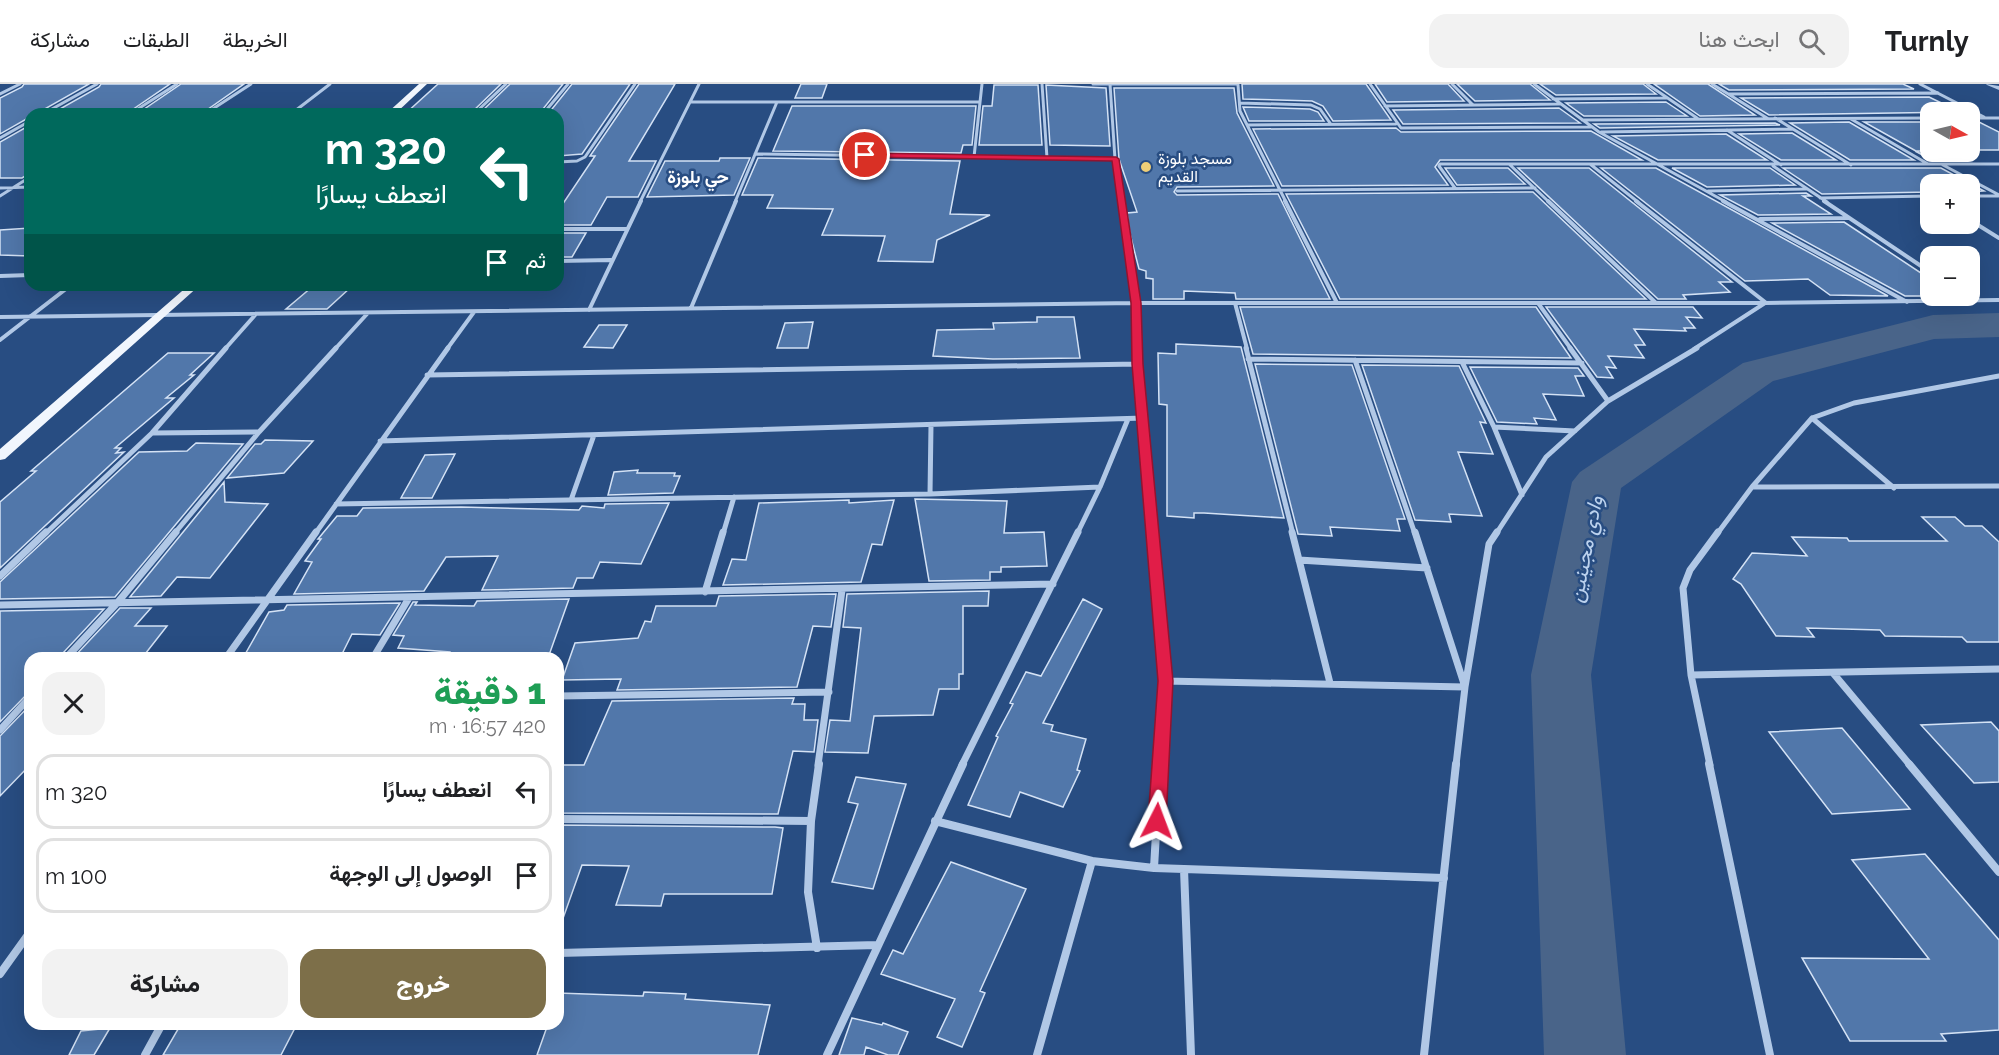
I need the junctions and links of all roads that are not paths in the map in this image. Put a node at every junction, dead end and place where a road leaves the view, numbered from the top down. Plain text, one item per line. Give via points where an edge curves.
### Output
1 (20, 84) edge
2 (97, 84) edge
3 (177, 84) edge
4 (251, 84) edge
5 (330, 84) edge
6 (423, 84) edge
7 (506, 84) edge
8 (568, 84) edge
9 (636, 84) edge
10 (699, 84) edge
11 (982, 84) edge
12 (1042, 84) edge
13 (1093, 84) edge
14 (1110, 84) edge
15 (1238, 84) edge
16 (1370, 84) edge
17 (1452, 84) edge
18 (1534, 84) edge
19 (1647, 84) edge
20 (1712, 84) edge
21 (1920, 84) edge
22 (1989, 84) edge
23 (1999, 88) edge
24 (1938, 93) junction
25 (0, 94) edge
26 (1729, 94) junction
27 (1667, 98) junction
28 (1553, 99) junction
29 (690, 102) junction
30 (777, 102) junction
31 (979, 102) junction
32 (1240, 103) junction
33 (1560, 104) junction
34 (1473, 105) junction
35 (1385, 106) junction
36 (54, 108) edge
37 (139, 108) edge
38 (214, 108) edge
39 (299, 108) edge
40 (397, 108) edge
41 (480, 108) edge
42 (548, 108) edge
43 (1980, 117) edge
44 (1984, 117) junction
45 (1685, 118) junction
46 (1698, 118) junction
47 (1767, 118) junction
48 (1775, 118) junction
49 (1920, 118) edge
50 (1999, 118) edge
51 (1851, 119) junction
52 (1581, 120) junction
53 (1330, 123) junction
54 (24, 124) edge
55 (1396, 124) junction
56 (1247, 125) junction
57 (1591, 126) junction
58 (1727, 129) junction
59 (1793, 129) junction
60 (1700, 130) junction
61 (1599, 132) junction
62 (0, 138) edge
63 (755, 154) junction
64 (974, 157) junction
65 (1047, 158) junction
66 (1116, 159) junction
67 (564, 162) edge
68 (1509, 164) junction
69 (1590, 164) junction
70 (1658, 164) junction
71 (1928, 164) junction
72 (1942, 164) junction
73 (1999, 164) edge
74 (1772, 165) junction
75 (1781, 165) junction
76 (1851, 165) junction
77 (24, 181) edge
78 (24, 187) edge
79 (0, 188) edge
80 (14, 188) junction
81 (1455, 188) junction
82 (1535, 188) junction
83 (1279, 189) junction
84 (1806, 189) junction
85 (1177, 191) dead end
86 (1707, 191) junction
87 (1999, 195) edge
88 (0, 196) edge
89 (1920, 196) edge
90 (1980, 196) edge
91 (1820, 198) junction
92 (1848, 218) junction
93 (1760, 219) junction
94 (1980, 226) edge
95 (564, 229) edge
96 (627, 229) junction
97 (1999, 238) edge
98 (611, 260) junction
99 (564, 261) edge
100 (1920, 265) edge
101 (24, 275) edge
102 (0, 276) edge
103 (64, 291) edge
104 (188, 291) edge
105 (1980, 300) edge
106 (1999, 300) edge
107 (1907, 302) junction
108 (1920, 302) edge
109 (1136, 303) junction
110 (1235, 303) junction
111 (1337, 303) junction
112 (1538, 303) junction
113 (1656, 303) junction
114 (1765, 303) junction
115 (691, 308) junction
116 (590, 310) junction
117 (474, 312) junction
118 (256, 314) junction
119 (367, 314) junction
120 (160, 316) junction
121 (0, 317) edge
122 (31, 317) junction
123 (0, 340) edge
124 (1248, 359) junction
125 (1355, 360) junction
126 (1462, 362) junction
127 (1582, 363) junction
128 (1138, 364) junction
129 (427, 375) junction
130 (1999, 376) edge
131 (1608, 401) junction
132 (1144, 418) junction
133 (1812, 418) junction
134 (1128, 419) junction
135 (931, 425) junction
136 (1494, 427) junction
137 (1575, 431) junction
138 (259, 432) junction
139 (152, 433) junction
140 (594, 435) junction
141 (380, 441) junction
142 (3, 450) edge
143 (1999, 486) edge
144 (1100, 487) junction
145 (1752, 487) junction
146 (1894, 488) junction
147 (930, 494) junction
148 (1522, 495) junction
149 (734, 497) junction
150 (571, 500) junction
151 (336, 504) junction
152 (1299, 560) junction
153 (1427, 568) junction
154 (0, 576) edge
155 (1053, 584) junction
156 (842, 590) junction
157 (705, 592) junction
158 (409, 598) junction
159 (268, 600) junction
160 (118, 602) junction
161 (0, 605) edge
162 (72, 652) edge
163 (230, 652) edge
164 (377, 652) edge
165 (1999, 669) edge
166 (1833, 673) junction
167 (1691, 675) junction
168 (1165, 681) junction
169 (1330, 683) junction
170 (1465, 687) junction
171 (829, 692) junction
172 (564, 696) edge
173 (24, 704) edge
174 (0, 730) edge
175 (564, 819) edge
176 (811, 821) junction
177 (935, 821) junction
178 (1092, 861) junction
179 (1154, 868) junction
180 (1184, 869) junction
181 (1999, 872) edge
182 (1444, 878) junction
183 (24, 940) edge
184 (877, 945) junction
185 (817, 948) junction
186 (564, 953) edge
187 (0, 974) edge
188 (159, 1030) edge
189 (145, 1055) edge
190 (827, 1055) edge
191 (1037, 1055) edge
192 (1191, 1055) edge
193 (1424, 1055) edge
194 (1770, 1055) edge

1 - 25 street
2 - 36 street
3 - 37 street
4 - 38 street
5 - 39 street
6 - 40 main road
7 - 41 street
8 - 42 street
9 - 67 street via 582,160
10 - 29 street
11 - 31 street
12 - 65 street
13 - 14 street
14 - 15 street
14 - 66 street
15 - 32 street
16 - 35 street
17 - 34 street
18 - 28 street
19 - 27 street
20 - 26 street
21 - 24 street
22 - 23 street
24 - 26 street
24 - 44 street
26 - 47 street
27 - 28 street
27 - 46 street
28 - 33 street
29 - 30 street
29 - 96 street
30 - 31 street
30 - 63 street
31 - 64 street
32 - 53 street via 1311,105 1320,109
32 - 56 street
33 - 34 street
33 - 52 street
34 - 35 street
35 - 55 street
43 - 44 street
44 - 50 street
45 - 46 street
45 - 52 street
45 - 60 street
46 - 47 street
47 - 48 street
48 - 51 street
48 - 59 street
49 - 51 street
51 - 71 street
52 - 57 street
53 - 55 street
53 - 56 street
54 - 62 street
55 - 57 street via 1409,129
56 - 83 street
57 - 61 street
58 - 59 street
58 - 60 street
58 - 75 street
59 - 76 street
60 - 61 street
61 - 70 street
63 - 64 street
63 - 115 street
64 - 65 street
65 - 66 street
66 - 109 street
68 - 69 street
68 - 81 street via 1440,164
68 - 82 street
69 - 70 street
69 - 114 street
70 - 74 street
70 - 86 street
71 - 72 street
71 - 76 street
72 - 73 street
72 - 87 street
74 - 75 street
74 - 84 street
75 - 76 street
77 - 80 street
78 - 80 street
79 - 80 street
80 - 88 street
81 - 82 street
81 - 83 street
82 - 113 street
83 - 85 street
83 - 111 street
84 - 86 street
84 - 91 street
86 - 93 street
87 - 90 street
89 - 91 street
91 - 92 street
92 - 93 street
92 - 100 street
93 - 107 street
94 - 97 street
95 - 96 street
96 - 98 street
98 - 99 street
98 - 116 street
101 - 102 street
103 - 122 street
104 - 120 main road
105 - 106 street
107 - 108 street
107 - 114 street
109 - 110 street
109 - 115 street
109 - 128 street
110 - 111 street
110 - 124 street
111 - 112 street
112 - 113 street
112 - 127 street
113 - 114 street
114 - 131 street via 1715,338
115 - 116 street
116 - 117 street
117 - 119 street
117 - 129 street
118 - 119 street
118 - 120 street
118 - 139 street
119 - 138 street
120 - 122 street
120 - 142 main road
121 - 122 street
122 - 123 street
124 - 125 street
124 - 152 street
125 - 126 street
125 - 153 street
126 - 127 street
126 - 136 street
127 - 131 street
128 - 129 street
128 - 132 street
129 - 141 street
130 - 133 street via 1854,403
131 - 137 street
132 - 134 street
132 - 168 street
133 - 145 street
133 - 146 street
134 - 135 street
134 - 144 street
135 - 140 street
135 - 147 street
136 - 137 street
136 - 148 street
137 - 148 street via 1546,457
138 - 139 street
138 - 160 street
139 - 154 street
140 - 141 street
140 - 150 street
141 - 151 street
143 - 146 street
144 - 147 street
144 - 155 street
145 - 146 street
145 - 167 street via 1690,570 1683,588
147 - 149 street
148 - 170 street via 1490,544
149 - 150 street
149 - 157 street
150 - 151 street
151 - 159 street
152 - 153 street
152 - 169 street
153 - 170 street
155 - 156 street
155 - 177 street
156 - 157 street
156 - 171 street
157 - 158 street
158 - 159 street
158 - 164 street
159 - 160 street
159 - 163 street
160 - 161 street
160 - 162 street
165 - 166 street
166 - 167 street
166 - 181 street
167 - 194 street
168 - 169 street
168 - 179 street
169 - 170 street
170 - 182 street
171 - 172 street
171 - 176 street
173 - 174 street
175 - 176 street
176 - 185 street via 808,892
177 - 178 street
177 - 184 street
178 - 179 street
178 - 191 street
179 - 180 street
180 - 182 street
180 - 192 street
182 - 193 street
183 - 187 street
184 - 185 street
184 - 190 street
185 - 186 street
188 - 189 street

